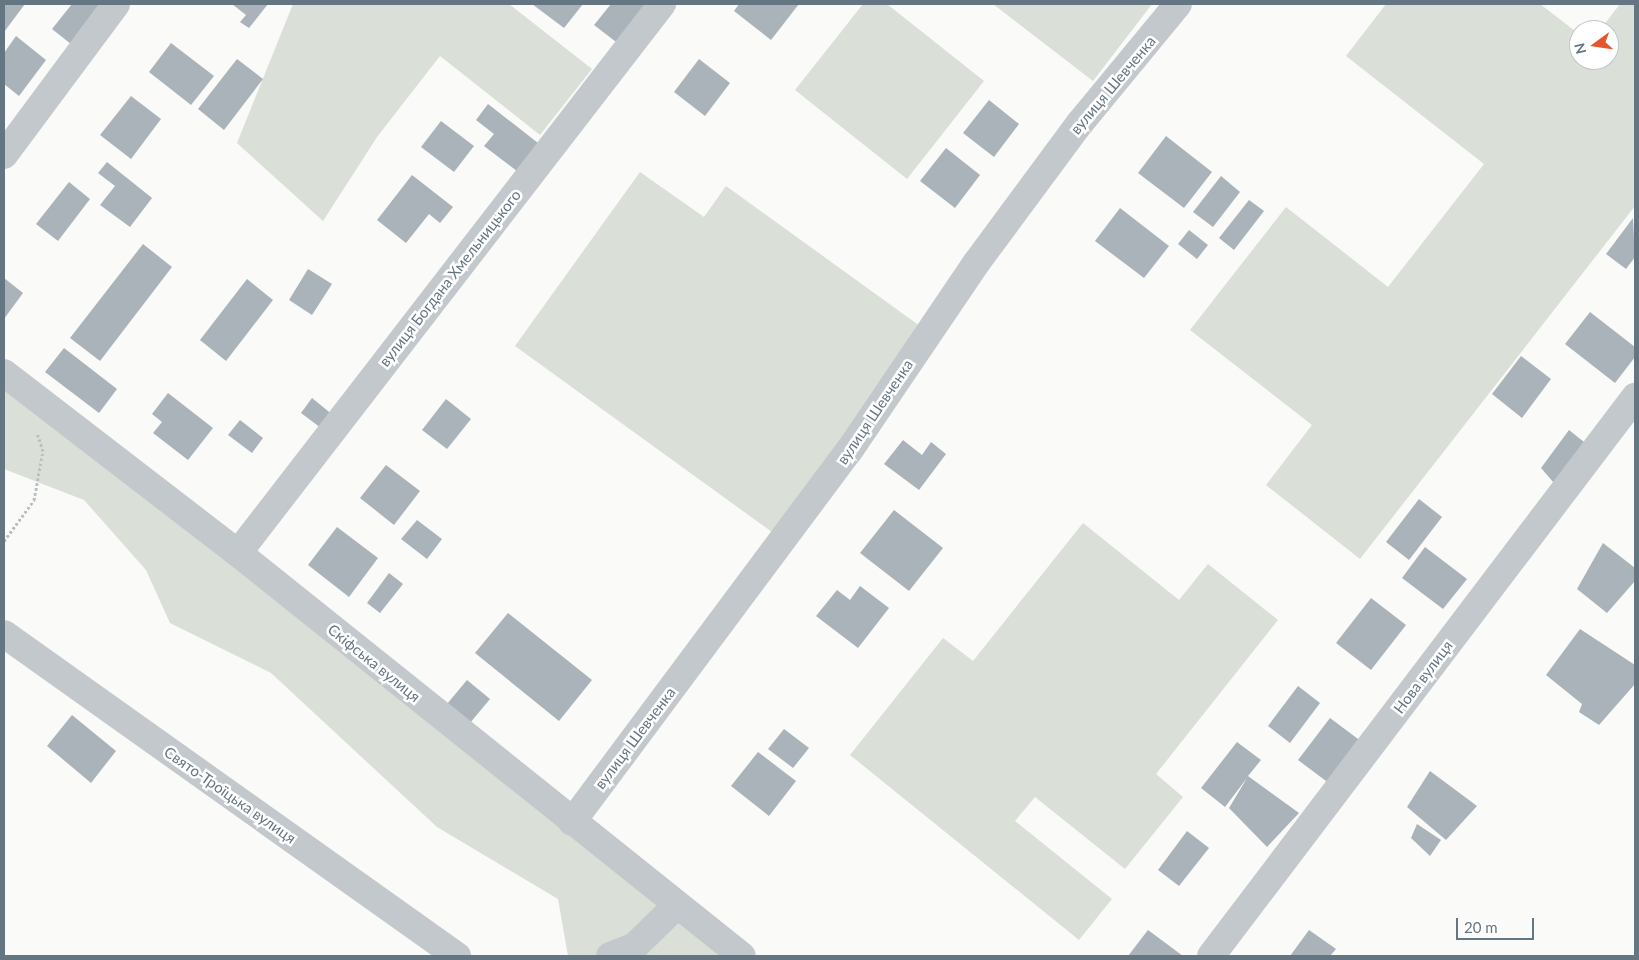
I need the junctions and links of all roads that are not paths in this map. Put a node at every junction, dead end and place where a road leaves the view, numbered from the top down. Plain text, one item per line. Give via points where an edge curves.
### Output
1 (116, 4) edge
2 (662, 4) edge
3 (1178, 4) edge
4 (4, 155) edge
5 (13, 380) edge
6 (1635, 397) edge
7 (238, 553) junction
8 (4, 634) edge
9 (572, 822) junction
10 (676, 906) junction
11 (457, 956) edge
12 (610, 956) edge
13 (742, 956) edge
14 (1211, 956) edge

1 - 4 street
2 - 7 street, вулиця Богдана Хмельницького
3 - 9 street, вулиця Шевченка via 1074,130 978,262 849,452
5 - 7 street, Скіфська вулиця
6 - 14 street, Нова вулиця
7 - 9 street, Скіфська вулиця
8 - 11 street, Свято-Троїцька вулиця
9 - 10 street, Скіфська вулиця
10 - 12 street via 634,947
10 - 13 street, Скіфська вулиця

